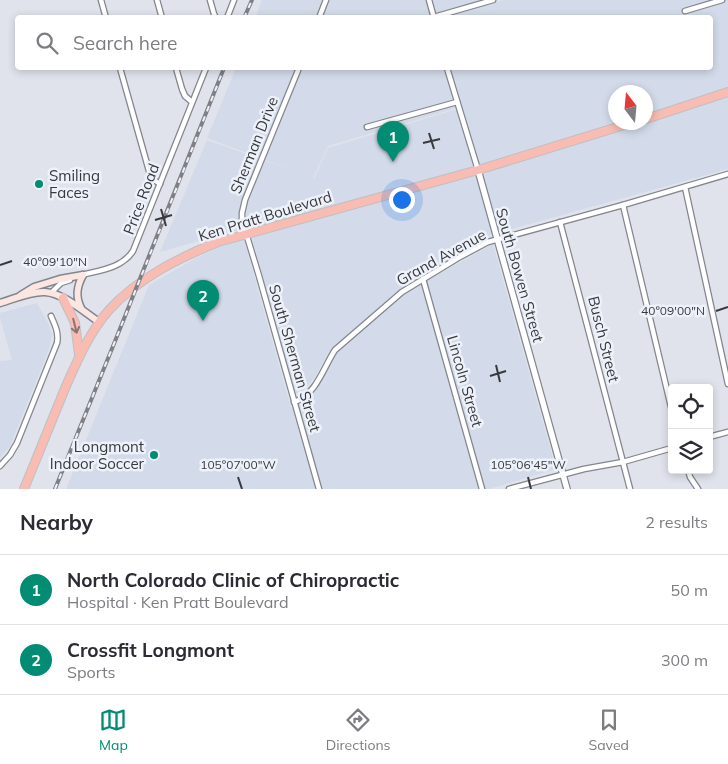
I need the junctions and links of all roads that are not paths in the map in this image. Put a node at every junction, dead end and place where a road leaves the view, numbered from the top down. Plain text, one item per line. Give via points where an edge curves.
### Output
1 (102, 0) edge
2 (157, 0) edge
3 (210, 0) edge
4 (234, 0) edge
5 (326, 0) edge
6 (428, 0) edge
7 (493, 0) edge
8 (722, 0) edge
9 (685, 11) dead end
10 (105, 15) edge
11 (161, 15) edge
12 (214, 15) edge
13 (228, 15) edge
14 (320, 15) edge
15 (433, 15) edge
16 (441, 15) edge
17 (121, 70) edge
18 (177, 70) edge
19 (205, 70) edge
20 (298, 70) edge
21 (449, 70) edge
22 (728, 92) edge
23 (192, 102) junction
24 (457, 102) junction
25 (653, 117) edge
26 (368, 127) dead end
27 (608, 130) edge
28 (478, 170) junction
29 (728, 174) edge
30 (160, 184) junction
31 (684, 187) junction
32 (622, 205) junction
33 (560, 222) junction
34 (245, 234) junction
35 (497, 240) junction
36 (83, 275) junction
37 (423, 279) junction
38 (51, 293) junction
39 (16, 298) junction
40 (63, 298) junction
41 (0, 303) edge
42 (83, 312) junction
43 (51, 316) dead end
44 (99, 322) junction
45 (79, 356) junction
46 (728, 384) edge
47 (668, 395) edge
48 (294, 402) junction
49 (728, 432) edge
50 (713, 436) edge
51 (668, 449) edge
52 (623, 462) junction
53 (0, 466) edge
54 (563, 474) junction
55 (689, 474) edge
56 (24, 489) edge
57 (319, 489) edge
58 (482, 489) edge
59 (509, 489) edge
60 (567, 489) edge
61 (630, 489) edge
62 (698, 489) edge

1 - 10 street
2 - 11 street
3 - 12 street
4 - 13 street
5 - 14 street
6 - 15 street
7 - 16 street
8 - 9 street
17 - 30 street via 150,178
18 - 23 street via 185,96
19 - 23 street, Price Road
20 - 34 street, Sherman Drive via 243,207
21 - 24 street, South Bowen Street
22 - 25 highway
23 - 30 street, Price Road
24 - 26 street
24 - 28 street, South Bowen Street
27 - 28 highway, Ken Pratt Boulevard
28 - 34 highway, Ken Pratt Boulevard
28 - 35 street, South Bowen Street
29 - 31 street, Grand Avenue
30 - 36 street, Price Road via 131,255 119,265
31 - 32 street, Grand Avenue
31 - 46 street
32 - 33 street, Grand Avenue
32 - 47 street
33 - 35 street, Grand Avenue
33 - 52 street, Busch Street
34 - 44 highway, Ken Pratt Boulevard via 218,242 165,267 132,289
34 - 48 street, South Sherman Street
35 - 37 street, Grand Avenue via 465,254
35 - 54 street, South Bowen Street
36 - 38 street, Price Road via 62,283
36 - 39 main road via 34,287
36 - 42 main road via 77,293
37 - 48 street, Grand Avenue via 402,292 334,350 319,379 305,396
37 - 58 street, Lincoln Street
38 - 39 main road via 37,292
38 - 40 main road
39 - 41 main road
40 - 42 main road
40 -> 45 highway via 75,323
42 - 44 main road
43 - 53 street via 57,330 57,343 18,443
44 - 45 highway, Ken Pratt Boulevard
45 - 56 highway, Ken Pratt Boulevard
48 - 57 street, South Sherman Street
49 - 50 street
51 - 52 street
52 - 54 street
52 - 61 street, Busch Street
54 - 59 street
54 - 60 street, South Bowen Street
55 - 62 street

